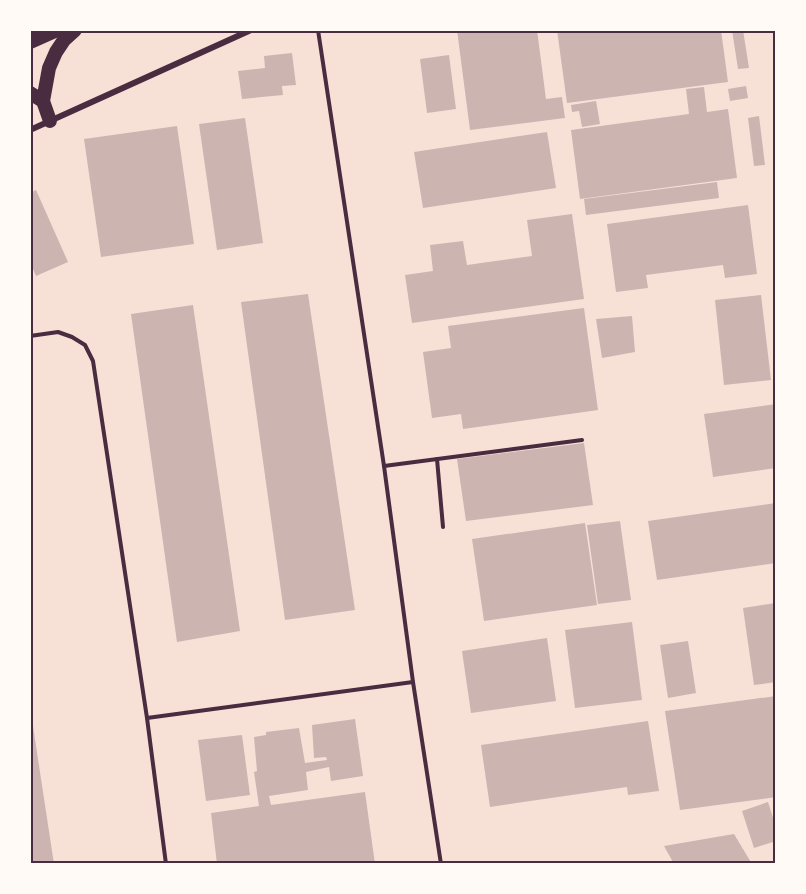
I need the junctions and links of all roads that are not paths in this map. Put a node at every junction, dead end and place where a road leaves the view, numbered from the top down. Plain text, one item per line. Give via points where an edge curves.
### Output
1 (57, 30) edge
2 (75, 30) edge
3 (251, 30) edge
4 (318, 30) edge
5 (775, 30) edge
6 (776, 40) edge
7 (30, 42) edge
8 (30, 93) edge
9 (43, 101) junction
10 (50, 121) junction
11 (30, 130) edge
12 (30, 336) edge
13 (582, 440) dead end
14 (436, 459) junction
15 (384, 466) junction
16 (443, 527) dead end
17 (413, 682) junction
18 (147, 718) junction
19 (166, 864) edge
20 (441, 864) edge

1 - 7 highway
2 - 9 highway via 56,52
3 - 10 street
4 - 15 lane
5 - 6 lane
8 - 9 highway
9 - 10 highway
10 - 11 street
12 - 18 lane via 58,332 72,337 85,345 93,361
13 - 14 lane
14 - 15 lane
14 - 16 lane
15 - 17 lane
17 - 18 lane
17 - 20 lane
18 - 19 lane

